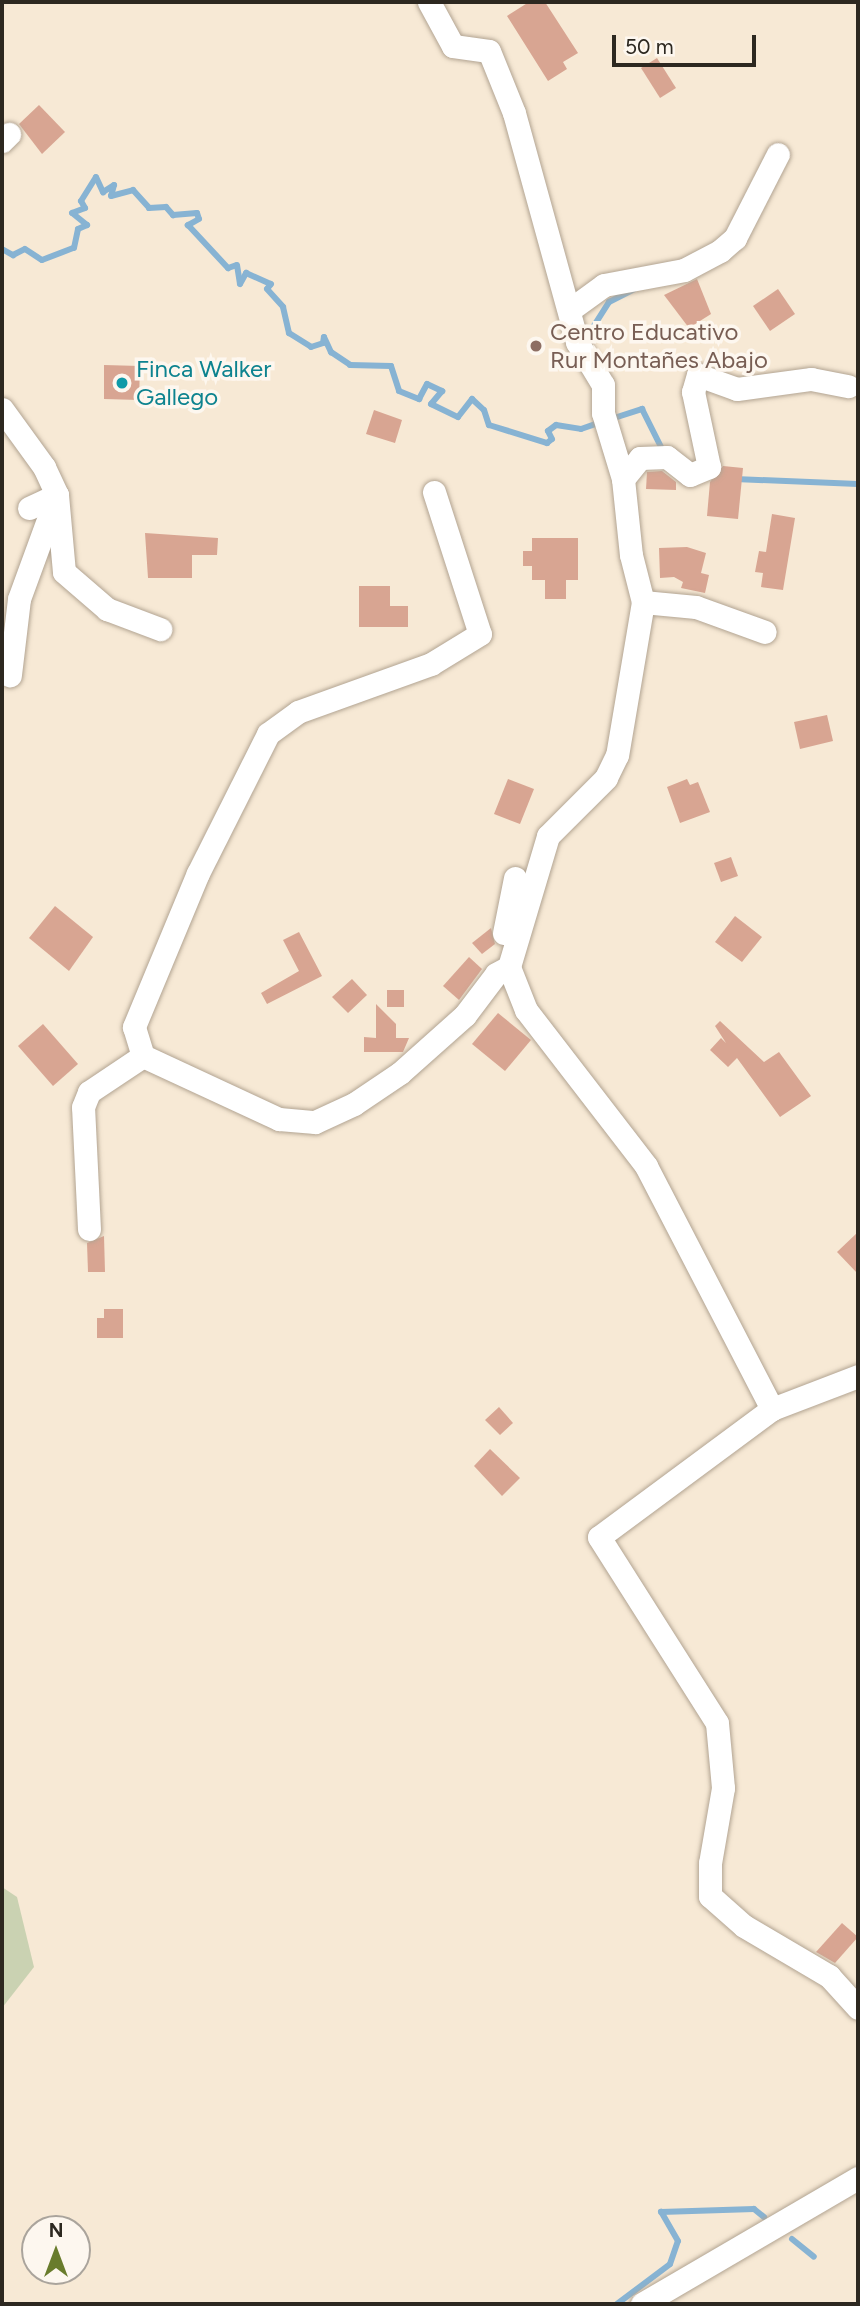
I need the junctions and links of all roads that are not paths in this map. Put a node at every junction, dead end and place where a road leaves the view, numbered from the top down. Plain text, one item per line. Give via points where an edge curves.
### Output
1 (429, 2) edge
2 (778, 154) dead end
3 (570, 309) junction
4 (848, 386) dead end
5 (2, 409) edge
6 (623, 479) junction
7 (434, 492) dead end
8 (57, 495) junction
9 (29, 508) dead end
10 (643, 601) junction
11 (160, 629) dead end
12 (765, 632) dead end
13 (9, 675) dead end
14 (515, 878) dead end
15 (503, 970) junction
16 (144, 1056) junction
17 (89, 1229) dead end
18 (858, 1376) edge
19 (772, 1409) junction
20 (858, 2008) edge
21 (858, 2178) edge
22 (642, 2304) edge

1 - 3 street via 453,46 489,51 499,72
2 - 3 street via 735,238 684,270 604,285
3 - 6 street via 583,350 603,385 603,413
4 - 6 street via 811,379 737,389 698,375 692,393 709,467 690,475 667,457 640,458
5 - 8 street via 44,467
6 - 10 street via 631,555
7 - 16 street via 480,634 431,664 298,712 268,734 139,1006 134,1027
8 - 9 street
8 - 11 street via 64,572 107,609
8 - 13 street via 19,599
10 - 12 street via 696,607
10 - 15 street via 617,755 606,778 548,836
14 - 15 street
15 - 16 street via 465,1015 400,1073 355,1104 315,1122 279,1119
15 - 19 street via 526,1010 646,1166
16 - 17 street via 89,1092 83,1107
18 - 19 street
19 - 20 street via 599,1537 717,1723 723,1788 710,1863 710,1896 744,1926 829,1976
21 - 22 street

